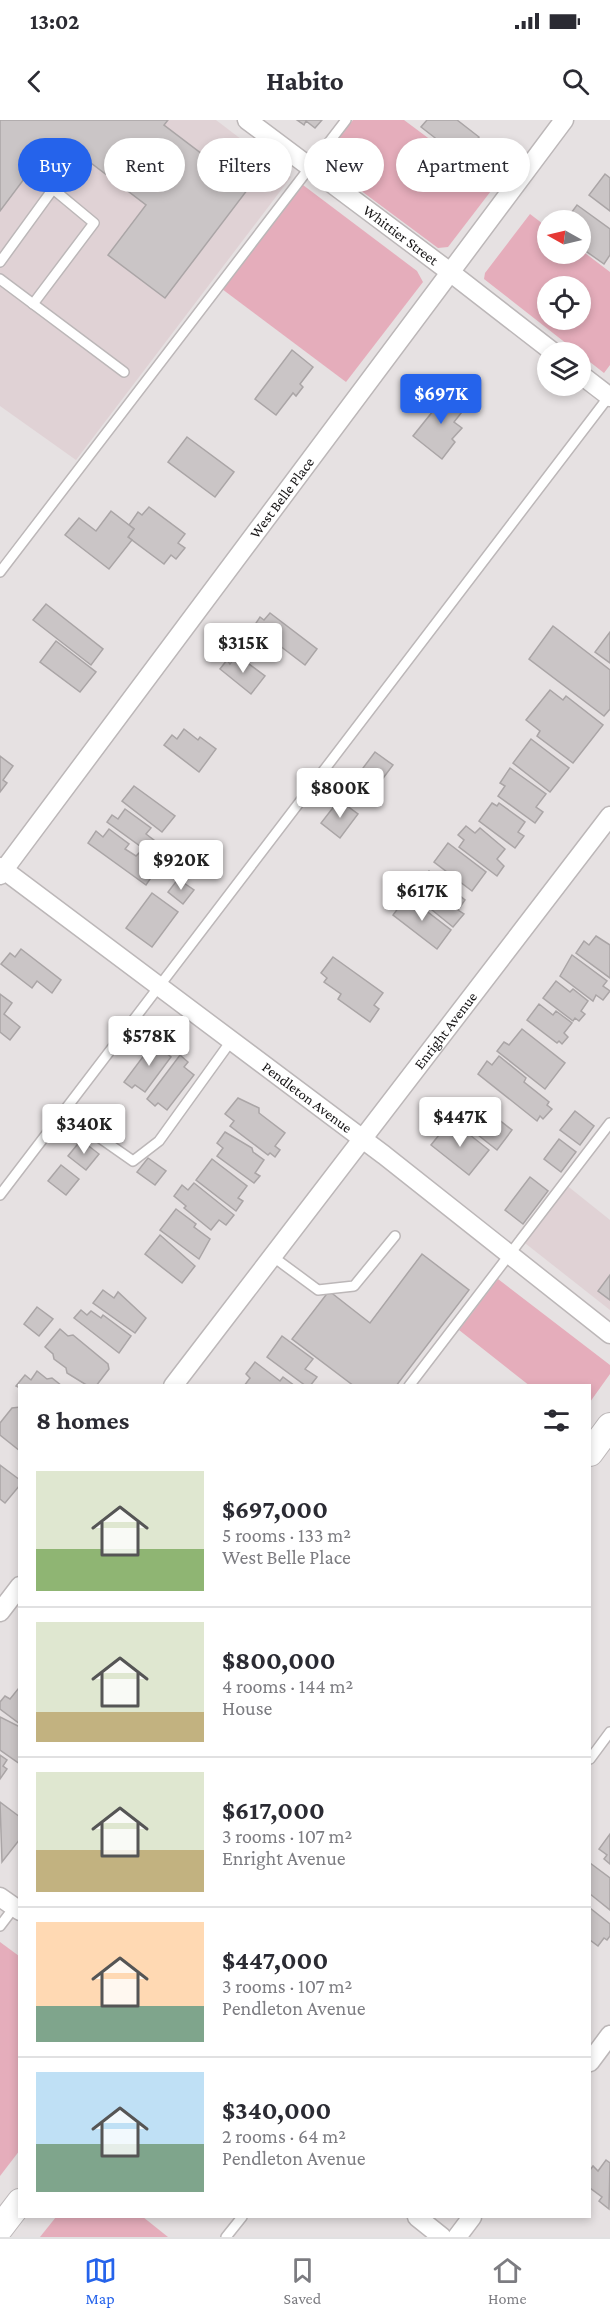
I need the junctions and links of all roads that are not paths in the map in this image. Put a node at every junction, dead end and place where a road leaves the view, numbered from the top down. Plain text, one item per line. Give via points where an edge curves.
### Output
1 (247, 120) edge
2 (346, 120) edge
3 (564, 120) edge
4 (332, 138) edge
5 (304, 163) edge
6 (304, 175) edge
7 (343, 192) edge
8 (0, 262) edge
9 (450, 272) junction
10 (0, 279) edge
11 (33, 304) junction
12 (540, 342) edge
13 (124, 372) dead end
14 (591, 382) edge
15 (610, 396) edge
16 (0, 572) edge
17 (610, 816) edge
18 (1, 871) edge
19 (159, 986) junction
20 (231, 1041) junction
21 (63, 1112) junction
22 (610, 1123) edge
23 (362, 1139) junction
24 (0, 1195) edge
25 (394, 1236) dead end
26 (509, 1255) junction
27 (272, 1256) junction
28 (610, 1334) edge
29 (175, 1384) edge
30 (411, 1384) edge
31 (610, 1426) edge
32 (591, 1452) edge
33 (18, 1589) edge
34 (0, 1612) edge
35 (610, 1732) edge
36 (591, 1758) edge
37 (13, 1904) edge
38 (0, 1926) edge
39 (610, 2035) edge
40 (591, 2061) edge
41 (18, 2205) edge
42 (241, 2218) edge
43 (418, 2218) edge
44 (471, 2218) edge
45 (0, 2228) edge
46 (226, 2237) edge
47 (442, 2237) edge
48 (457, 2237) edge

1 - 5 street, Whittier Street
2 - 4 lane
3 - 9 street, West Belle Place
6 - 16 lane
7 - 9 street, Whittier Street
8 - 11 lane via 53,189 94,223
9 - 12 street, Whittier Street
9 - 18 street, West Belle Place
10 - 11 lane
11 - 13 lane
14 - 15 street
15 - 19 lane
17 - 23 street, Enright Avenue
18 - 19 street, Pendleton Avenue
19 - 20 street, Pendleton Avenue
19 - 21 lane
20 - 21 lane via 159,1141 134,1161
20 - 23 street, Pendleton Avenue
21 - 24 lane
22 - 26 lane
23 - 26 street, Pendleton Avenue
23 - 27 street, Enright Avenue
25 - 27 lane via 354,1286 318,1290
26 - 28 street, Pendleton Avenue
26 - 30 lane
27 - 29 street, Enright Avenue
31 - 32 main road
33 - 34 street
35 - 36 lane
37 - 38 lane
39 - 40 street
41 - 45 main road
42 - 46 lane
43 - 47 street
44 - 48 street

